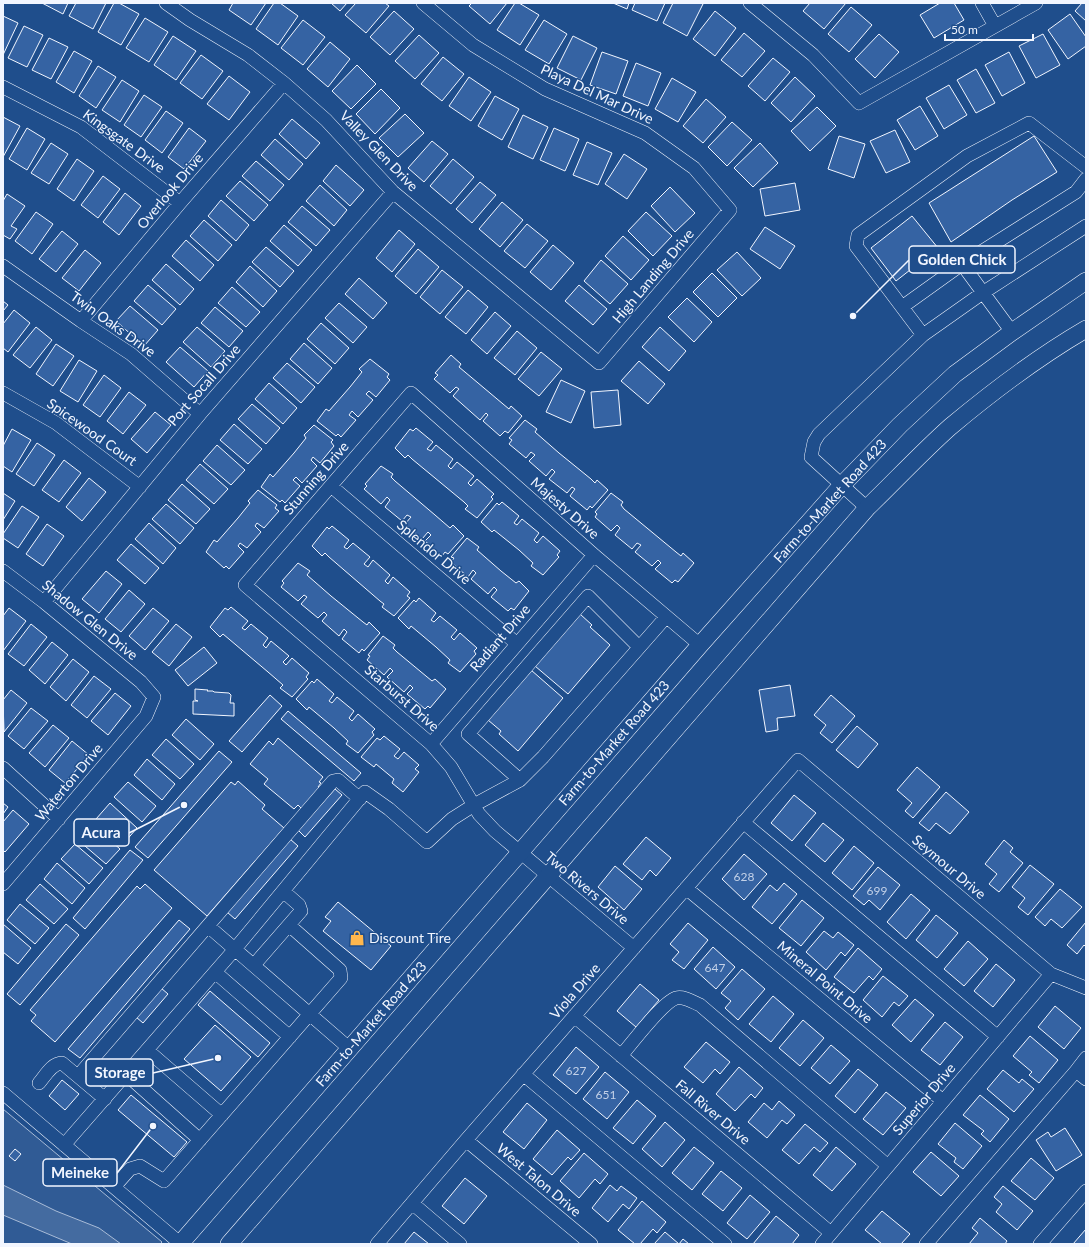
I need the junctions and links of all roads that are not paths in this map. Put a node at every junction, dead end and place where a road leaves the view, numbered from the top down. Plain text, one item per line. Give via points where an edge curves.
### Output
1 (423, 3) edge
2 (750, 3) edge
3 (982, 3) edge
4 (1036, 3) edge
5 (169, 4) edge
6 (996, 26) junction
7 (284, 83) junction
8 (3, 87) edge
9 (1086, 167) edge
10 (1086, 179) edge
11 (393, 192) junction
12 (180, 203) junction
13 (730, 210) joint
14 (1086, 226) edge
15 (962, 264) junction
16 (3, 266) edge
17 (1086, 281) edge
18 (984, 292) junction
19 (902, 307) junction
20 (81, 321) junction
21 (1086, 329) edge
22 (1012, 332) junction
23 (923, 335) junction
24 (599, 363) joint
25 (3, 393) edge
26 (411, 393) joint
27 (200, 414) junction
28 (842, 485) junction
29 (331, 486) junction
30 (140, 487) junction
31 (867, 508) junction
32 (594, 555) junction
33 (3, 571) edge
34 (245, 584) joint
35 (44, 602) junction
36 (666, 617) junction
37 (516, 643) junction
38 (700, 645) junction
39 (639, 647) junction
40 (154, 697) joint
41 (431, 744) junction
42 (798, 760) joint
43 (3, 768) edge
44 (520, 780) junction
45 (360, 799) junction
46 (474, 805) junction
47 (60, 819) junction
48 (744, 822) junction
49 (519, 852) junction
50 (548, 876) junction
51 (3, 884) edge
52 (686, 888) junction
53 (283, 891) junction
54 (288, 925) junction
55 (208, 926) junction
56 (634, 948) junction
57 (235, 949) junction
58 (254, 965) junction
59 (215, 972) junction
60 (1051, 974) junction
61 (1086, 988) edge
62 (310, 1014) junction
63 (574, 1016) junction
64 (290, 1037) junction
65 (998, 1037) junction
66 (350, 1049) junction
67 (147, 1050) junction
68 (621, 1056) junction
69 (1086, 1058) edge
70 (126, 1074) junction
71 (523, 1074) junction
72 (1081, 1075) edge
73 (78, 1076) junction
74 (39, 1083) dead end
75 (3, 1094) edge
76 (105, 1098) junction
77 (943, 1101) junction
78 (222, 1115) junction
79 (200, 1140) junction
80 (466, 1140) junction
81 (64, 1145) junction
82 (888, 1166) junction
83 (114, 1187) junction
84 (1086, 1191) edge
85 (412, 1203) junction
86 (831, 1233) junction
87 (180, 1244) edge
88 (229, 1244) edge
89 (377, 1244) edge
90 (460, 1244) edge
91 (591, 1244) edge
92 (725, 1244) edge
93 (822, 1244) edge
94 (926, 1244) edge
95 (1040, 1244) edge

1 - 13 street, Playa Del Mar Drive via 473,46 545,90 645,133 694,168
2 - 6 street via 813,55 860,103
3 - 6 street
4 - 6 street
5 - 7 street, Valley Glen Drive
7 - 11 street, Valley Glen Drive via 326,120
7 - 12 street, Overlook Drive
8 - 12 street, Kingsgate Drive via 81,126
9 - 19 street via 1029,123 967,156 875,221 858,235 856,246
10 - 15 street via 1076,192
11 - 24 street, Valley Glen Drive
11 - 27 street, Port Socall Drive
12 - 20 street, Overlook Drive
13 - 24 street, High Landing Drive
14 - 18 street
15 - 18 street
15 - 19 street
16 - 20 street, Twin Oaks Drive
17 - 22 main road, Farm-to-Market Road 423
18 - 22 street
18 - 23 street
19 - 23 street
20 - 27 street, Twin Oaks Drive via 131,354
21 - 31 main road via 1053,348 991,394 911,464
22 - 28 main road, Farm-to-Market Road 423 via 955,374 900,425
23 - 28 street via 819,434 814,442 811,457
25 - 30 street, Spicewood Court via 56,423
26 - 29 street, Stunning Drive
26 - 32 street, Majesty Drive
27 - 30 street, Port Socall Drive
28 - 31 street
28 - 38 main road, Farm-to-Market Road 423
29 - 34 street, Stunning Drive
29 - 37 street, Splendor Drive
30 - 35 street, Port Socall Drive
31 - 50 main road
32 - 36 street, Majesty Drive
32 - 37 street, Radiant Drive
33 - 35 street, Shadow Glen Drive
34 - 41 street, Starburst Drive
35 - 40 street, Shadow Glen Drive via 141,682
36 - 38 street, Majesty Drive
36 - 39 street
37 - 41 street, Radiant Drive
38 - 49 main road, Farm-to-Market Road 423
39 - 44 street
39 - 44 street via 588,596 468,734
40 - 47 street, Waterton Drive via 146,716
41 - 46 street, Starburst Drive via 451,767
42 - 48 street, Viola Drive
42 - 60 street, Seymour Drive
43 - 47 street
44 - 46 street
45 - 46 street via 365,792 427,842 452,819
45 - 53 street
45 - 55 street via 338,780 332,781
46 - 49 street, Starburst Drive via 495,831
47 - 51 street, Waterton Drive
48 - 52 street, Viola Drive
48 - 65 street
49 - 50 street, Two Rivers Drive
49 - 66 main road, Farm-to-Market Road 423
50 - 56 street, Two Rivers Drive
50 - 88 main road
52 - 56 street, Viola Drive
52 - 77 street, Mineral Point Drive
53 - 54 street via 300,905 301,911
53 - 57 street
54 - 58 street
54 - 62 street via 340,970 341,978
55 - 57 street
55 - 73 street
56 - 63 street, Viola Drive
57 - 58 street
57 - 59 street
58 - 62 street
59 - 64 street
59 - 67 street
60 - 61 street, Seymour Drive
60 - 65 street, Superior Drive
62 - 64 street
62 - 66 street
63 - 68 street, Fall River Drive
63 - 71 street, Viola Drive
64 - 78 street
65 - 77 street, Superior Drive
66 - 87 main road, Farm-to-Market Road 423
67 - 70 street
67 - 78 street
68 - 82 street via 666,1004 677,998 687,998 700,1005
68 - 86 street, Fall River Drive
69 - 72 street
70 - 76 street
70 - 79 street
71 - 80 street, Viola Drive
71 - 92 street
72 - 94 street
73 - 74 street via 62,1063 58,1063
73 - 76 street
75 - 81 street
76 - 81 street
77 - 82 street, Superior Drive
78 - 79 street
79 - 83 street via 164,1181 140,1166 130,1169
80 - 85 street, Viola Drive
80 - 91 street, West Talon Drive
81 - 83 street
82 - 86 street, Superior Drive
83 - 87 street
84 - 95 street
85 - 89 street, Viola Drive
85 - 90 street
86 - 93 street, Superior Drive

